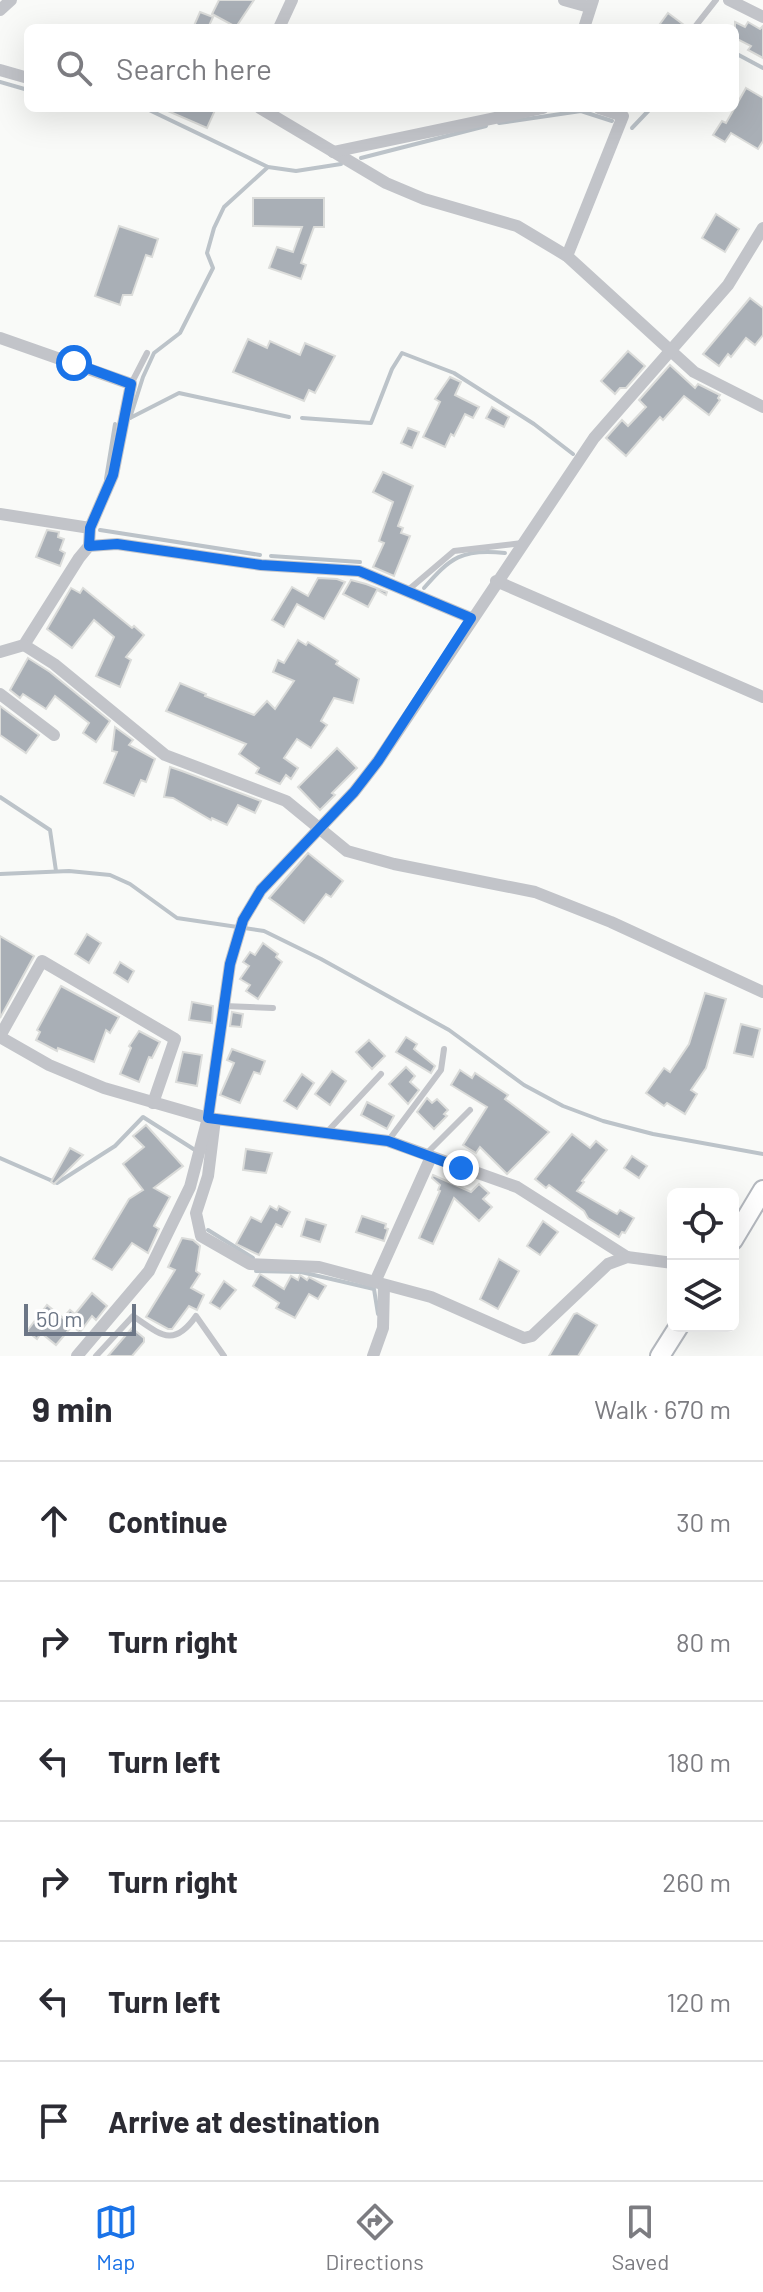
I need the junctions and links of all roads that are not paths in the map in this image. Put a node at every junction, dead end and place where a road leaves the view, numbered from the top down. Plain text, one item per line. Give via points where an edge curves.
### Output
1 (11, 0) edge
2 (292, 0) edge
3 (564, 0) edge
4 (716, 0) edge
5 (729, 0) edge
6 (591, 4) edge
7 (0, 10) edge
8 (763, 17) edge
9 (281, 24) edge
10 (585, 24) edge
11 (697, 24) edge
12 (0, 70) edge
13 (24, 77) edge
14 (267, 112) edge
15 (524, 112) edge
16 (626, 112) edge
17 (333, 152) junction
18 (763, 228) edge
19 (567, 256) junction
20 (0, 338) edge
21 (671, 352) junction
22 (147, 353) dead end
23 (131, 384) junction
24 (763, 407) edge
25 (0, 514) edge
26 (90, 528) junction
27 (522, 543) junction
28 (89, 546) junction
29 (496, 581) junction
30 (407, 591) junction
31 (471, 618) junction
32 (24, 645) junction
33 (0, 652) edge
34 (0, 694) edge
35 (763, 697) edge
36 (54, 735) dead end
37 (318, 829) junction
38 (763, 992) edge
39 (224, 1006) junction
40 (273, 1008) dead end
41 (0, 1036) edge
42 (444, 1049) dead end
43 (381, 1074) dead end
44 (153, 1103) junction
45 (470, 1110) dead end
46 (212, 1118) junction
47 (327, 1132) junction
48 (388, 1141) junction
49 (428, 1156) junction
50 (763, 1190) edge
51 (739, 1230) edge
52 (627, 1257) junction
53 (667, 1262) edge
54 (379, 1284) junction
55 (675, 1332) edge
56 (77, 1356) edge
57 (96, 1356) edge
58 (224, 1356) edge
59 (373, 1356) edge
60 (660, 1356) edge

1 - 7 street
2 - 9 street
3 - 6 street
4 - 11 lane
5 - 8 street
6 - 10 street
12 - 13 street
14 - 17 street
15 - 17 street
16 - 19 street
17 - 19 street via 424,199 517,226
18 - 21 street via 728,285
19 - 21 street
20 - 23 street
21 - 24 street via 694,372
21 - 27 street via 594,438
22 - 23 lane
23 - 26 street via 113,475
25 - 26 street
26 - 28 street
27 - 29 street
27 - 30 lane via 454,551
28 - 30 street via 117,544 261,565 359,571
28 - 32 street
29 - 31 street
29 - 35 street
30 - 31 street
31 - 37 street via 378,761
32 - 33 street
32 - 37 street via 165,755 286,801
34 - 36 street
37 - 38 street via 347,851 535,892
37 - 39 street via 261,890 243,920
39 - 40 lane
39 - 46 street
41 - 44 street via 49,1065
41 - 44 street via 42,961 175,1039
42 - 48 lane via 441,1070
43 - 47 lane
44 - 46 street
45 - 49 lane
46 - 47 street
46 - 54 street via 208,1176 196,1213 201,1236 250,1264 319,1267
46 - 56 street via 190,1187 149,1271
47 - 48 street
48 - 49 street
49 - 52 street via 517,1187
49 - 54 street
50 - 51 street
52 - 53 street
52 - 54 street via 608,1264 524,1338 431,1297
54 - 59 street via 383,1328
55 - 60 street
57 - 58 lane via 133,1316 171,1337 181,1334 196,1316

